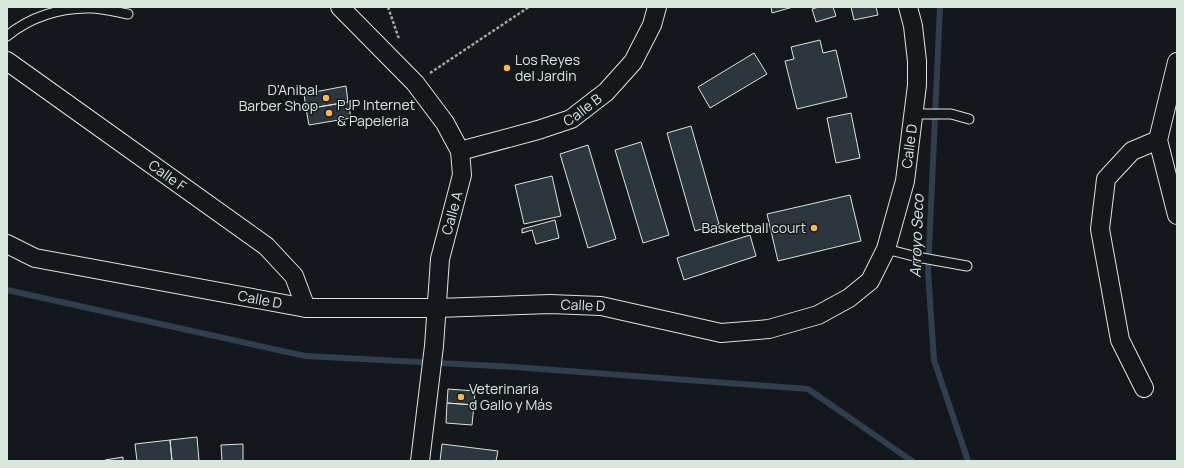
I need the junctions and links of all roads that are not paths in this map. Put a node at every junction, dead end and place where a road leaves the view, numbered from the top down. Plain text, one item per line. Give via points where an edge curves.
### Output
1 (340, 7) edge
2 (657, 7) edge
3 (908, 7) edge
4 (128, 14) dead end
5 (7, 36) edge
6 (7, 61) edge
7 (1177, 62) edge
8 (918, 113) junction
9 (969, 120) dead end
10 (1158, 140) junction
11 (460, 151) junction
12 (1177, 215) edge
13 (7, 244) edge
14 (886, 249) junction
15 (967, 266) dead end
16 (306, 308) junction
17 (437, 308) junction
18 (1144, 388) dead end
19 (420, 461) edge

1 - 11 street, Calle A via 415,83 445,123
2 - 11 street, Calle B via 652,25 633,62 606,92 572,119
3 - 8 street, Calle D via 917,61
4 - 5 lane via 91,8 58,10 37,18
6 - 16 street, Calle F via 266,246 294,276
7 - 10 street
8 - 9 lane via 950,114
8 - 14 street, Calle D via 905,180
10 - 12 street
10 - 18 street via 1132,151 1106,179 1100,228 1120,340
11 - 17 street, Calle A via 462,176 440,259
13 - 16 street, Calle D via 35,258
14 - 15 lane
14 - 17 street, Calle D via 870,281 849,298 818,315 769,329 721,333 601,306 550,304
16 - 17 street, Calle D
17 - 19 street, Calle A

